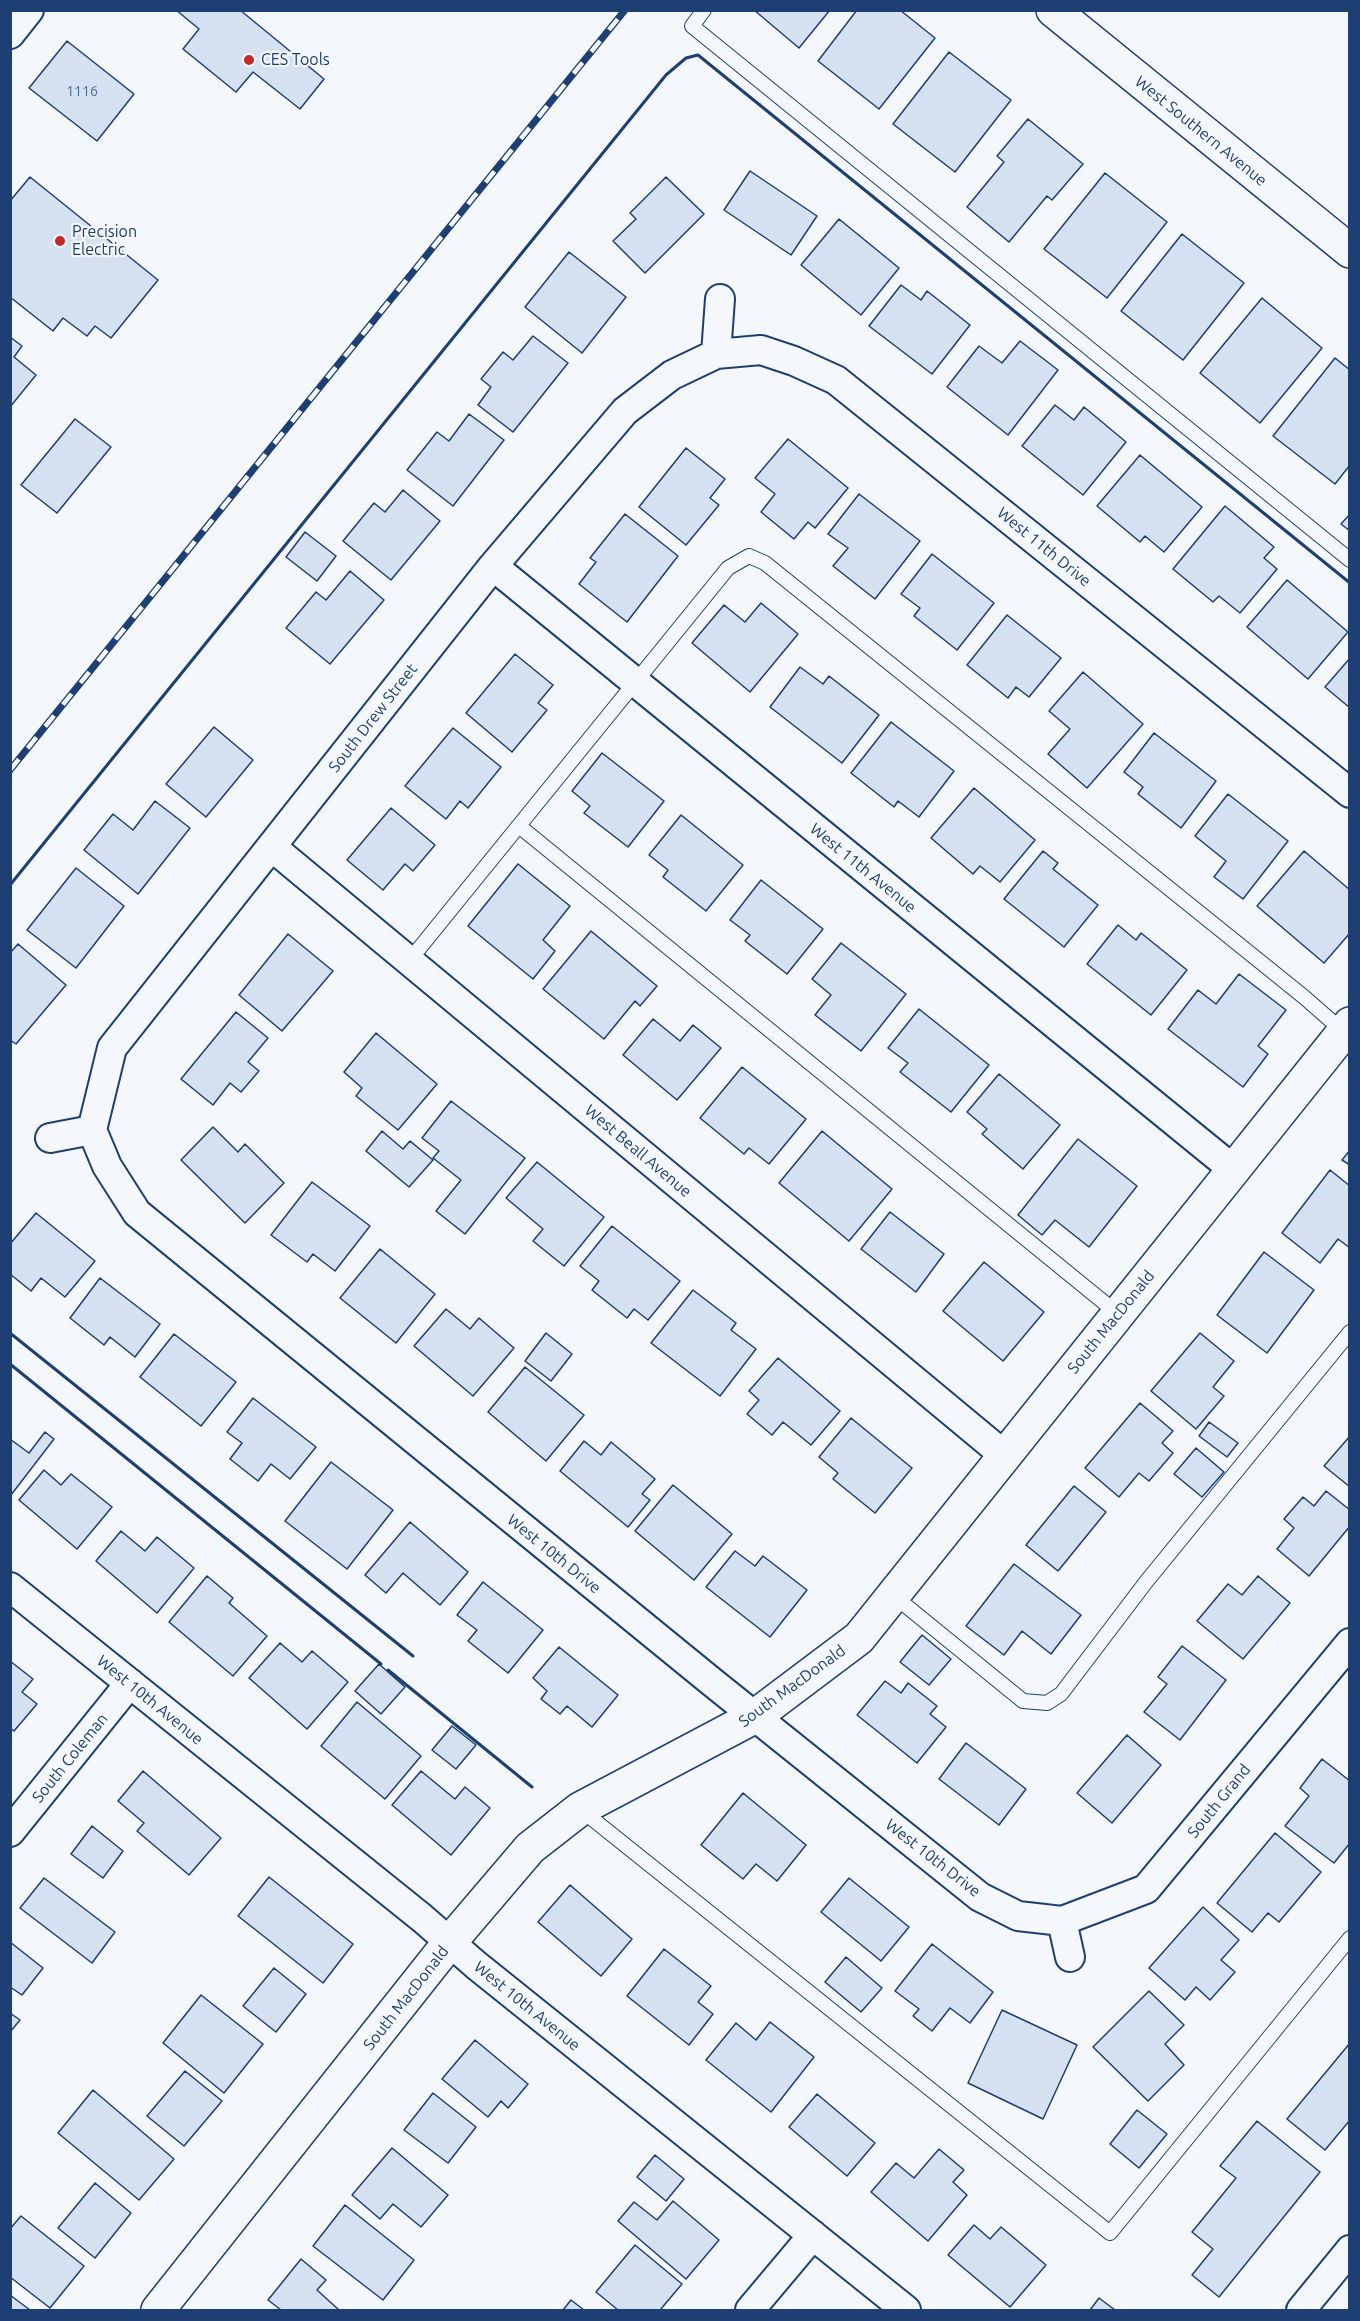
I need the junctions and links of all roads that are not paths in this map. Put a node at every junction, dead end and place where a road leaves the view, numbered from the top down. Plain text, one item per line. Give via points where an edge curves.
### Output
1 (29, 10) edge
2 (704, 10) edge
3 (1053, 10) edge
4 (10, 34) edge
5 (1350, 251) edge
6 (720, 298) dead end
7 (716, 354) junction
8 (1350, 560) edge
9 (493, 566) junction
10 (636, 683) junction
11 (1350, 793) edge
12 (519, 826) junction
13 (272, 847) junction
14 (410, 961) junction
15 (1348, 1031) edge
16 (92, 1130) junction
17 (50, 1138) dead end
18 (1234, 1170) junction
19 (1117, 1313) junction
20 (1350, 1332) edge
21 (1004, 1455) junction
22 (10, 1587) edge
23 (893, 1595) junction
24 (1350, 1642) edge
25 (130, 1683) junction
26 (754, 1717) junction
27 (580, 1809) junction
28 (10, 1832) edge
29 (1062, 1921) junction
30 (1350, 1938) edge
31 (449, 1943) junction
32 (1070, 1957) dead end
33 (813, 2235) junction
34 (1350, 2250) edge
35 (158, 2310) edge
36 (750, 2310) edge
37 (906, 2310) edge
38 (1301, 2310) edge

1 - 4 street
2 - 8 lane via 692,26
3 - 5 street, West Southern Avenue
6 - 7 street
7 - 9 street, South Drew Street via 672,375 625,411
7 - 11 street, West 11th Drive via 761,350 836,380
9 - 10 street, West 11th Avenue
9 - 13 street, South Drew Street
10 - 12 lane
10 - 15 lane via 728,568 749,556 765,562
10 - 18 street, West 11th Avenue
12 - 14 lane
12 - 19 lane
13 - 14 street, West Beall Avenue
13 - 16 street, South Drew Street via 112,1048
14 - 21 street, West Beall Avenue
15 - 18 street, South MacDonald
16 - 17 street
16 - 26 street, West 10th Drive via 107,1166 137,1213
18 - 19 street, South MacDonald
19 - 21 street, South MacDonald
20 - 23 lane via 1146,1582 1061,1694 1047,1703 1023,1701
21 - 23 street, South MacDonald
22 - 25 street, West 10th Avenue
23 - 26 street, South MacDonald via 859,1638
24 - 29 street, South Grand via 1146,1888
25 - 28 street, South Coleman
25 - 31 street, West 10th Avenue
26 - 27 street, South MacDonald
26 - 29 street, West 10th Drive via 980,1897 1018,1916
27 - 30 lane via 1110,2234
27 - 31 street, South MacDonald via 530,1848
29 - 32 street
31 - 33 street, West 10th Avenue
31 - 35 street, South MacDonald
33 - 36 street
33 - 37 street, West 10th Avenue
34 - 38 street

